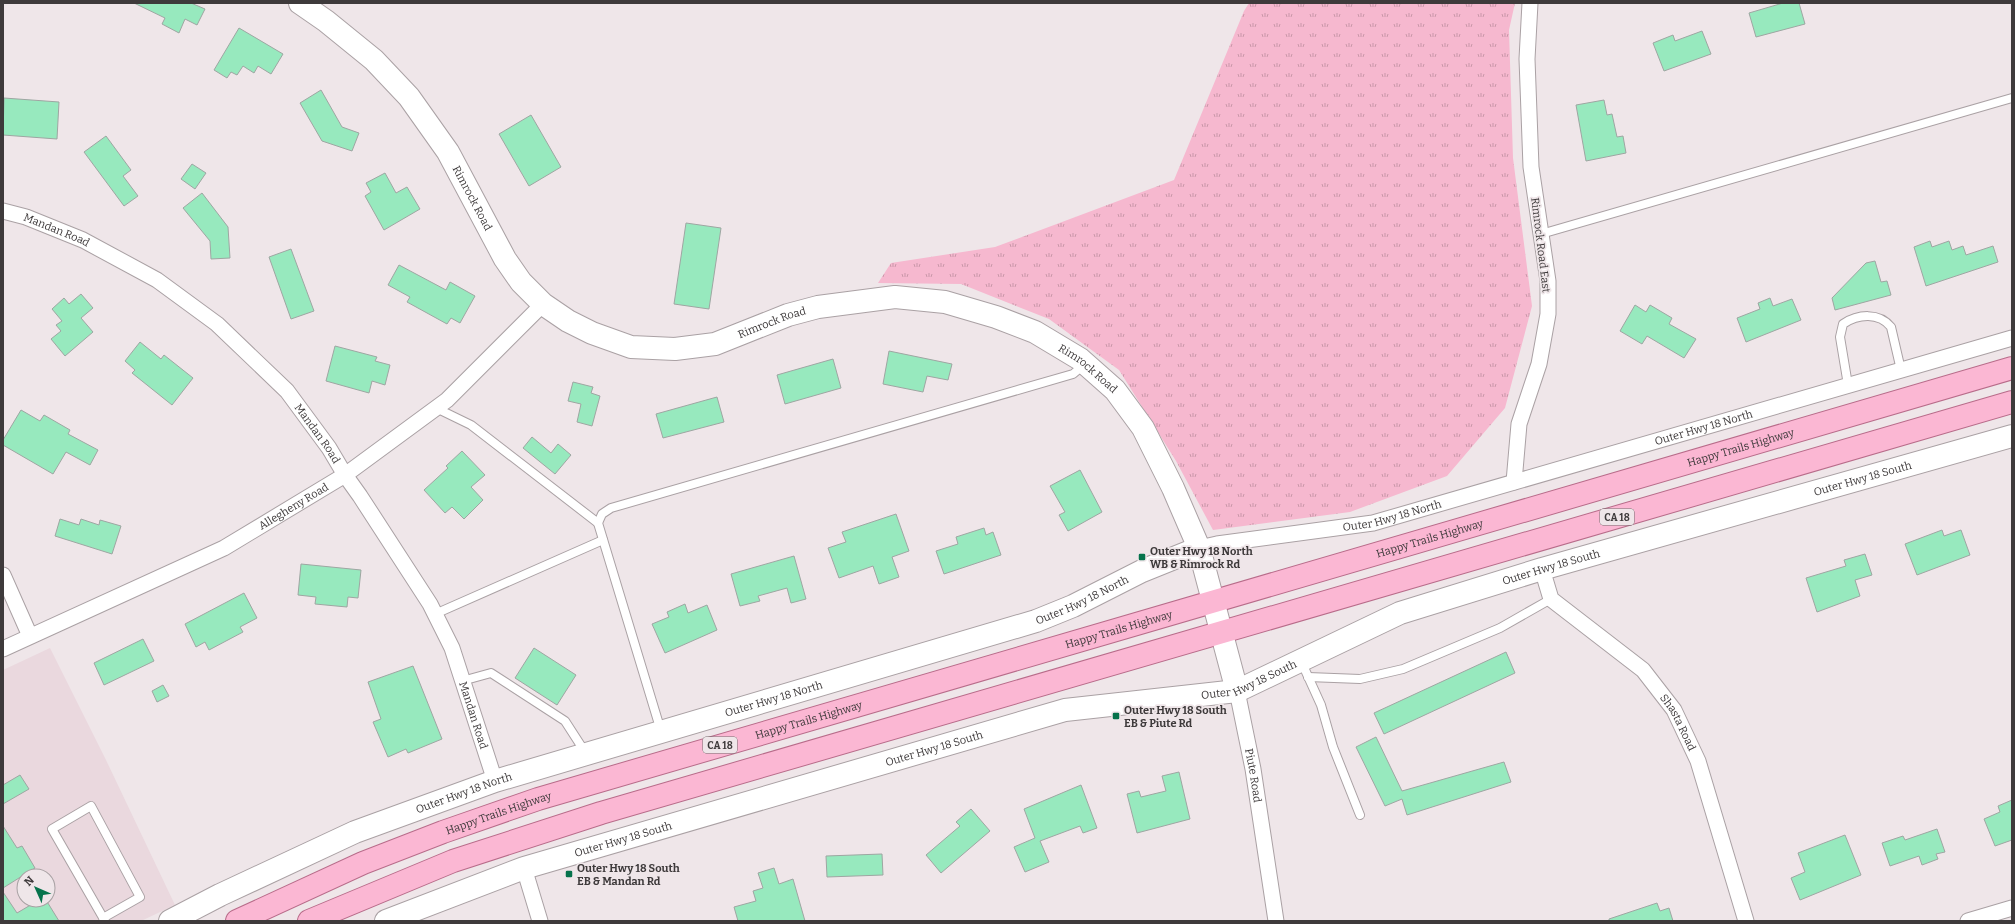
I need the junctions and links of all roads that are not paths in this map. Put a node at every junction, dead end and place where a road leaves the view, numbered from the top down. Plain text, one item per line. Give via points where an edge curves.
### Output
1 (300, 3) edge
2 (1533, 4) edge
3 (2012, 98) edge
4 (3, 210) edge
5 (1541, 234) junction
6 (544, 304) junction
7 (2012, 338) edge
8 (1086, 364) junction
9 (2012, 368) edge
10 (1901, 370) junction
11 (1848, 386) junction
12 (2012, 402) edge
13 (436, 408) junction
14 (2012, 436) edge
15 (345, 475) junction
16 (1514, 482) junction
17 (598, 523) junction
18 (603, 540) junction
19 (1199, 548) junction
20 (1542, 570) junction
21 (3, 575) edge
22 (1551, 599) junction
23 (1213, 600) junction
24 (435, 614) junction
25 (1222, 631) junction
26 (30, 636) junction
27 (3, 649) edge
28 (1305, 669) junction
29 (462, 681) junction
30 (1237, 691) junction
31 (662, 732) junction
32 (586, 755) junction
33 (495, 781) junction
34 (1360, 815) dead end
35 (524, 868) junction
36 (2012, 908) edge
37 (104, 920) edge
38 (170, 921) edge
39 (237, 921) edge
40 (309, 921) edge
41 (386, 921) edge
42 (540, 921) edge
43 (1276, 921) edge
44 (1746, 921) edge
45 (1968, 921) edge

1 - 6 street, Rimrock Road via 374,60 409,97 448,152 505,259 521,282
2 - 5 street, Rimrock Road East via 1527,59 1531,167
3 - 5 lane
4 - 15 street, Mandan Road via 97,247 157,280 217,324 287,391 329,448
5 - 16 street, Rimrock Road East via 1548,281 1548,314 1539,364 1519,424
6 - 8 street, Rimrock Road via 568,321 592,333 631,347 675,349 715,344 818,307 895,297 945,302 1035,332
6 - 13 street, Allegheny Road
7 - 10 street, Outer Hwy 18 North
8 - 17 lane via 1073,374 611,508 602,514
8 - 19 street, Rimrock Road via 1115,390 1143,428
9 - 23 main road, Happy Trails Highway / CA 18
10 - 11 street, Outer Hwy 18 North
10 - 11 lane via 1887,322 1875,317 1858,317 1843,324 1841,330
11 - 16 street, Outer Hwy 18 North
12 - 25 main road, CA 18
13 - 15 street, Allegheny Road
13 - 17 lane via 471,426
14 - 20 street, Outer Hwy 18 South
15 - 24 street, Mandan Road
15 - 26 street, Allegheny Road via 224,548
16 - 19 street, Outer Hwy 18 North via 1373,523
17 - 18 lane
18 - 24 lane
18 - 31 lane
19 - 23 street, Rimrock Road
19 - 31 street, Outer Hwy 18 North via 1142,571 1073,606 1036,621
20 - 22 street
20 - 28 street, Outer Hwy 18 South via 1400,613
21 - 26 street
22 - 28 lane via 1500,628 1403,669 1360,679
22 - 44 street, Shasta Road via 1643,670 1674,710 1698,762
23 - 25 street, Rimrock Road
23 - 39 main road, Happy Trails Highway / CA 18 via 538,799 363,863
24 - 29 street, Mandan Road via 452,648
25 - 30 street, Piute Road
25 - 40 main road, CA 18 via 601,812 453,861
26 - 27 street, Allegheny Road
28 - 30 street, Outer Hwy 18 South
28 - 34 lane via 1321,705 1333,747
29 - 32 lane via 491,673 565,721
29 - 33 street, Mandan Road
30 - 35 street, Outer Hwy 18 South via 1065,710
30 - 43 street, Piute Road via 1253,769
31 - 32 street, Outer Hwy 18 North
32 - 33 street, Outer Hwy 18 North
33 - 38 street, Outer Hwy 18 North via 355,832
35 - 41 street, Outer Hwy 18 South
35 - 42 street
36 - 45 street
37 - 37 lane via 52,828 91,806 140,897

